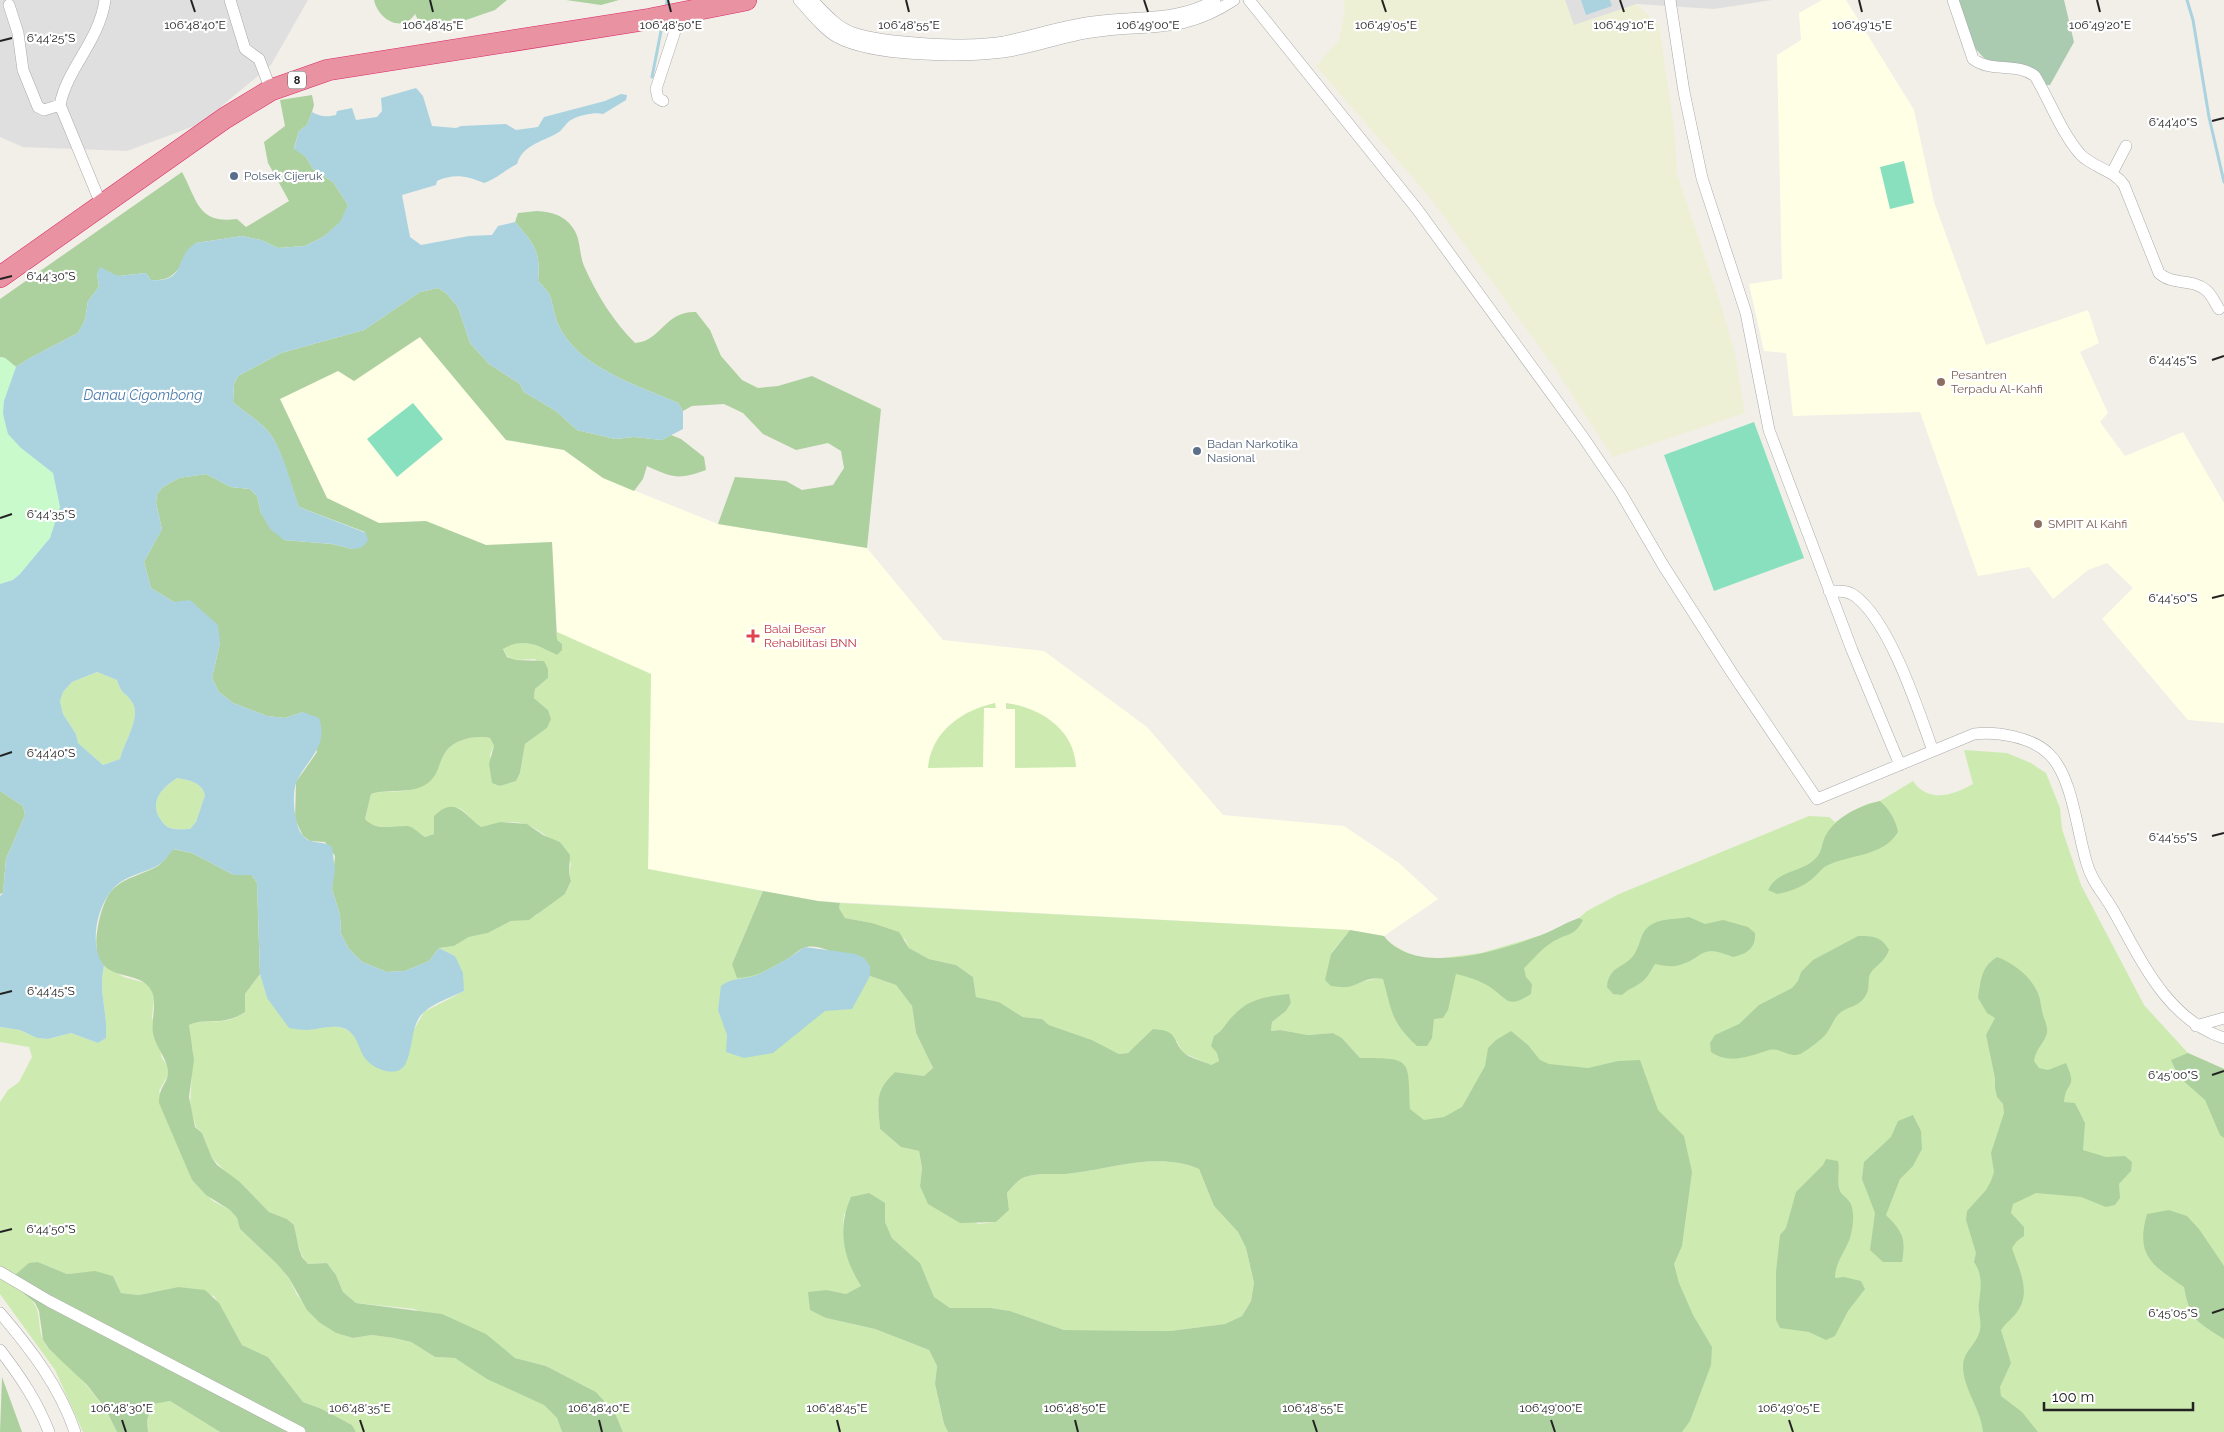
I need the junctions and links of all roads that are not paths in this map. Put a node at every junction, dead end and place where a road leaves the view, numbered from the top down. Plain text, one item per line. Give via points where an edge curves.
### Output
1 (105, 0) edge
2 (230, 0) edge
3 (746, 0) edge
4 (799, 0) edge
5 (812, 0) edge
6 (1215, 0) edge
7 (1234, 0) edge
8 (1249, 0) edge
9 (1670, 0) edge
10 (1953, 0) edge
11 (9, 5) dead end
12 (674, 15) junction
13 (1103, 25) junction
14 (271, 90) junction
15 (663, 101) dead end
16 (60, 105) junction
17 (2126, 146) dead end
18 (2112, 173) junction
19 (102, 204) junction
20 (0, 277) edge
21 (2219, 309) dead end
22 (1829, 591) junction
23 (1933, 750) junction
24 (1900, 765) junction
25 (2224, 1018) edge
26 (2196, 1026) junction
27 (2224, 1038) edge
28 (0, 1272) edge
29 (0, 1313) edge
30 (0, 1350) edge
31 (49, 1432) edge
32 (75, 1432) edge
33 (300, 1432) edge

1 - 16 street via 98,27 63,92
2 - 14 street via 245,49 259,59
3 - 12 highway, 8
4 - 13 street via 835,36 851,43 921,53 1004,52
5 - 13 street via 840,27 853,33 922,43 1002,42
6 - 13 street via 1188,13
7 - 13 street via 1191,22 1155,28
8 - 24 street via 1418,208 1583,437 1732,673 1817,799
9 - 22 street via 1702,178 1746,313 1769,430
10 - 18 street via 1972,59 1989,67 2030,72 2075,147 2089,161
11 - 16 street via 18,33 23,70 38,106 44,110
12 - 14 highway, 8 via 328,70
12 - 15 street via 676,28 656,89 658,98
14 - 19 highway, 8 via 225,118
16 - 19 street
17 - 18 street
18 - 21 street via 2124,185 2159,273 2169,280 2188,282 2205,289
19 - 20 highway, 8
22 - 23 street via 1849,592 1872,612 1891,646
22 - 24 street
23 - 24 street
23 - 26 street via 1966,736 1989,734 2015,738 2048,753 2065,782 2086,862 2095,883 2112,906 2153,979
25 - 26 street
26 - 27 street
28 - 33 street via 49,1302
29 - 32 street via 42,1366
30 - 31 street via 40,1408

